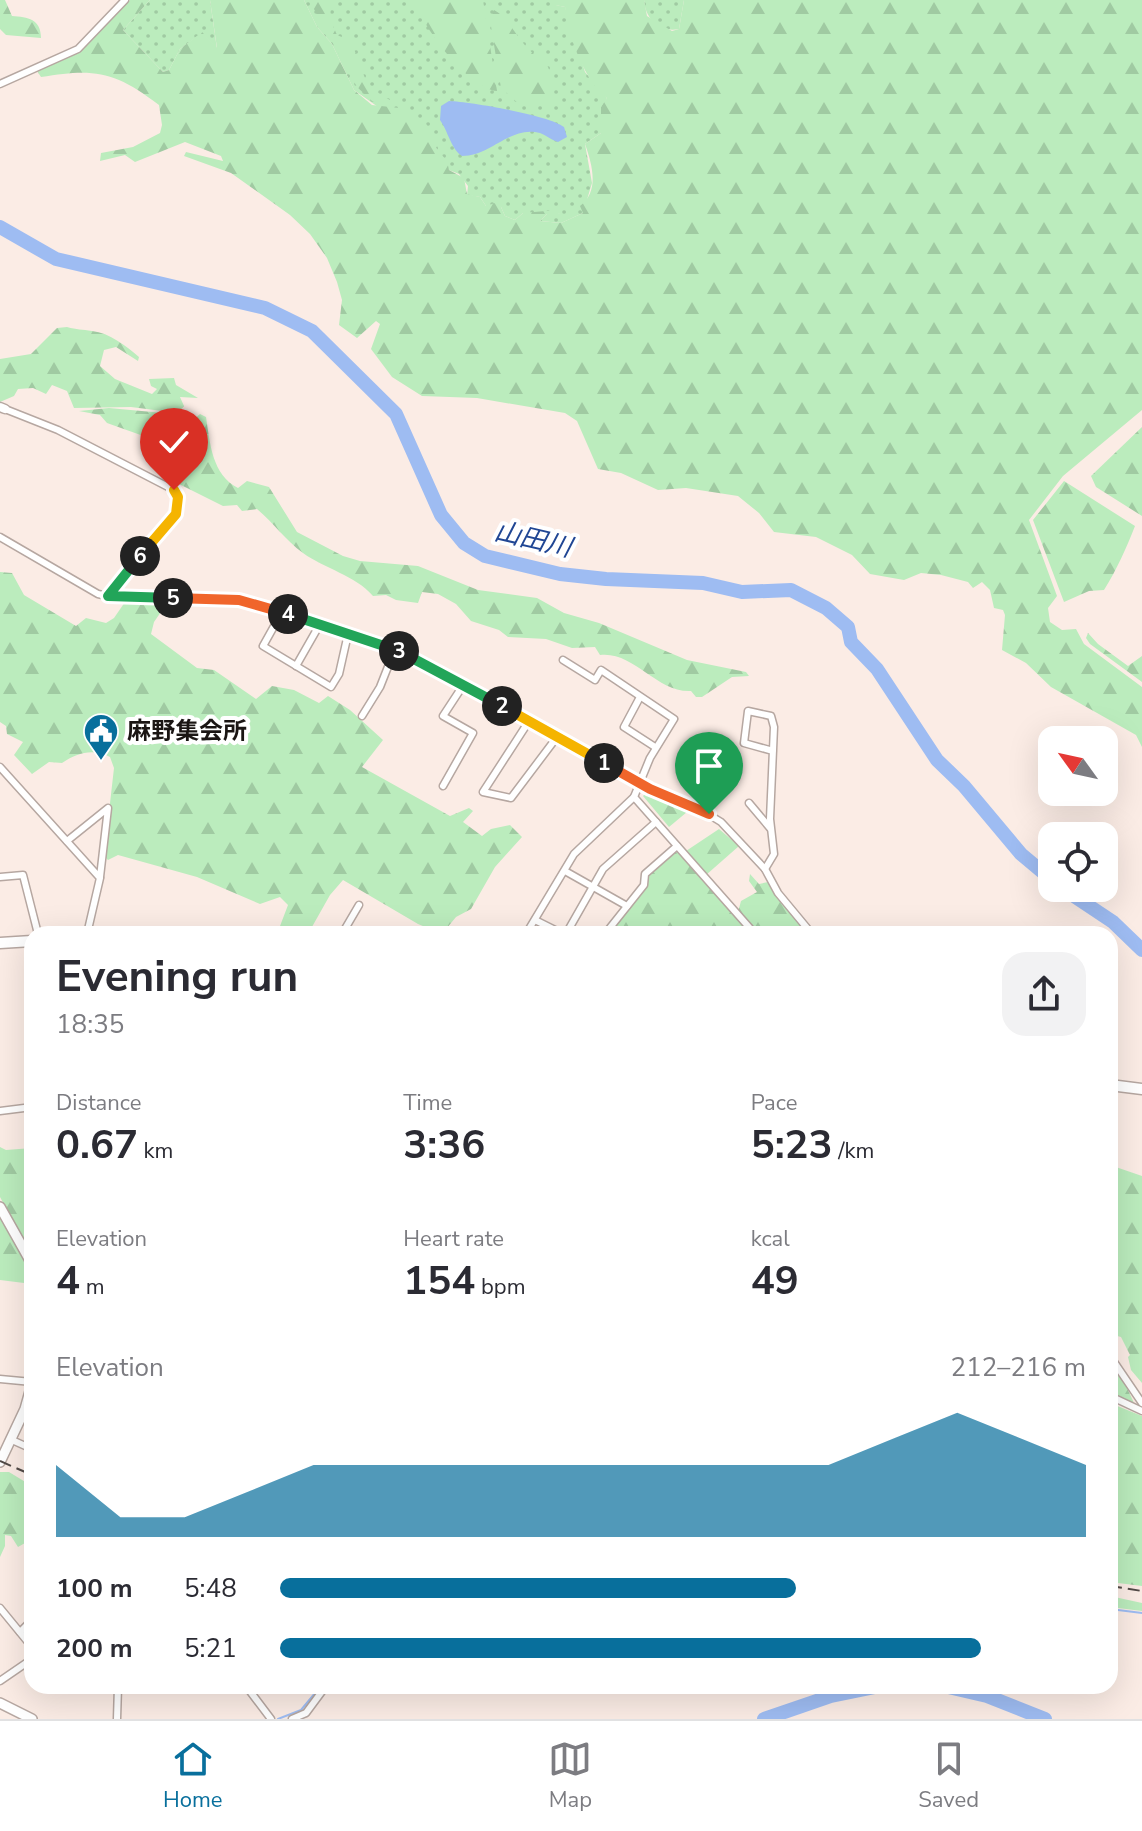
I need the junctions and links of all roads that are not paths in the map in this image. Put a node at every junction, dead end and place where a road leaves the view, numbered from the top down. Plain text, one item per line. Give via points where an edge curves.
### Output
1 (125, 0) edge
2 (0, 84) edge
3 (2, 408) edge
4 (0, 537) edge
5 (108, 596) junction
6 (282, 612) junction
7 (320, 624) junction
8 (348, 634) junction
9 (395, 649) junction
10 (563, 660) dead end
11 (296, 666) junction
12 (464, 684) junction
13 (640, 697) junction
14 (362, 716) dead end
15 (529, 721) junction
16 (557, 737) junction
17 (655, 747) junction
18 (773, 751) junction
19 (0, 767) edge
20 (641, 784) junction
21 (443, 786) dead end
22 (634, 797) junction
23 (749, 803) dead end
24 (656, 822) junction
25 (771, 830) junction
26 (67, 841) junction
27 (677, 846) junction
28 (765, 869) junction
29 (565, 871) junction
30 (0, 877) edge
31 (100, 878) junction
32 (593, 887) junction
33 (359, 905) dead end
34 (627, 906) junction
35 (535, 920) junction
36 (36, 926) edge
37 (89, 926) edge
38 (347, 926) edge
39 (531, 926) edge
40 (547, 926) edge
41 (569, 926) edge
42 (611, 926) edge
43 (748, 926) edge
44 (805, 926) edge
45 (24, 942) edge
46 (0, 943) edge
47 (1118, 1086) edge
48 (1142, 1089) edge
49 (24, 1108) edge
50 (0, 1111) edge
51 (0, 1207) edge
52 (24, 1250) edge
53 (1118, 1368) edge
54 (0, 1379) edge
55 (24, 1382) edge
56 (1118, 1400) edge
57 (1142, 1403) edge
58 (24, 1406) edge
59 (1142, 1411) edge
60 (12, 1440) junction
61 (24, 1445) edge
62 (0, 1462) edge
63 (0, 1608) edge
64 (24, 1628) edge
65 (20, 1632) junction
66 (24, 1637) edge
67 (24, 1664) edge
68 (0, 1681) edge
69 (118, 1694) edge
70 (252, 1694) edge
71 (320, 1694) edge
72 (0, 1704) edge
73 (270, 1718) edge
74 (32, 1719) edge
75 (117, 1719) edge
76 (292, 1719) edge

1 - 2 street via 78,49
3 - 5 street via 58,430 174,490 178,497 176,514
4 - 5 street
5 - 6 street via 239,600
6 - 7 street
6 - 11 street via 263,646
7 - 8 street
7 - 11 street
8 - 9 street
8 - 11 street via 331,687
9 - 12 street
9 - 14 street
10 - 13 street via 595,680 601,670
12 - 15 street
12 - 21 street via 443,716 473,733
13 - 17 street via 624,727
13 - 17 street via 674,719
15 - 16 street
15 - 16 street via 483,792 511,798
16 - 20 street
17 - 20 street
18 - 18 street via 771,716 748,711 744,743
18 - 25 street
19 - 26 street
20 - 22 street
20 - 28 street via 721,822
22 - 24 street
22 - 29 street via 580,847
23 - 25 street
24 - 27 street
24 - 32 street via 603,869
25 - 28 street via 774,854
26 - 31 street
26 - 31 street via 108,808
27 - 34 street via 645,874 644,885
27 - 43 street
28 - 44 street
29 - 32 street
29 - 35 street
30 - 36 street via 23,875
31 - 37 street
32 - 34 street
32 - 41 street
33 - 38 street
34 - 42 street
35 - 39 street
35 - 40 street
45 - 46 main road
47 - 48 main road
49 - 50 street
51 - 52 main road
53 - 57 street
54 - 55 street
56 - 59 street
58 - 60 main road
60 - 61 street
60 - 62 main road
63 - 65 street
64 - 65 street
65 - 66 street
67 - 68 street
69 - 75 street
70 - 73 street
71 - 76 street via 306,1713
72 - 74 main road

